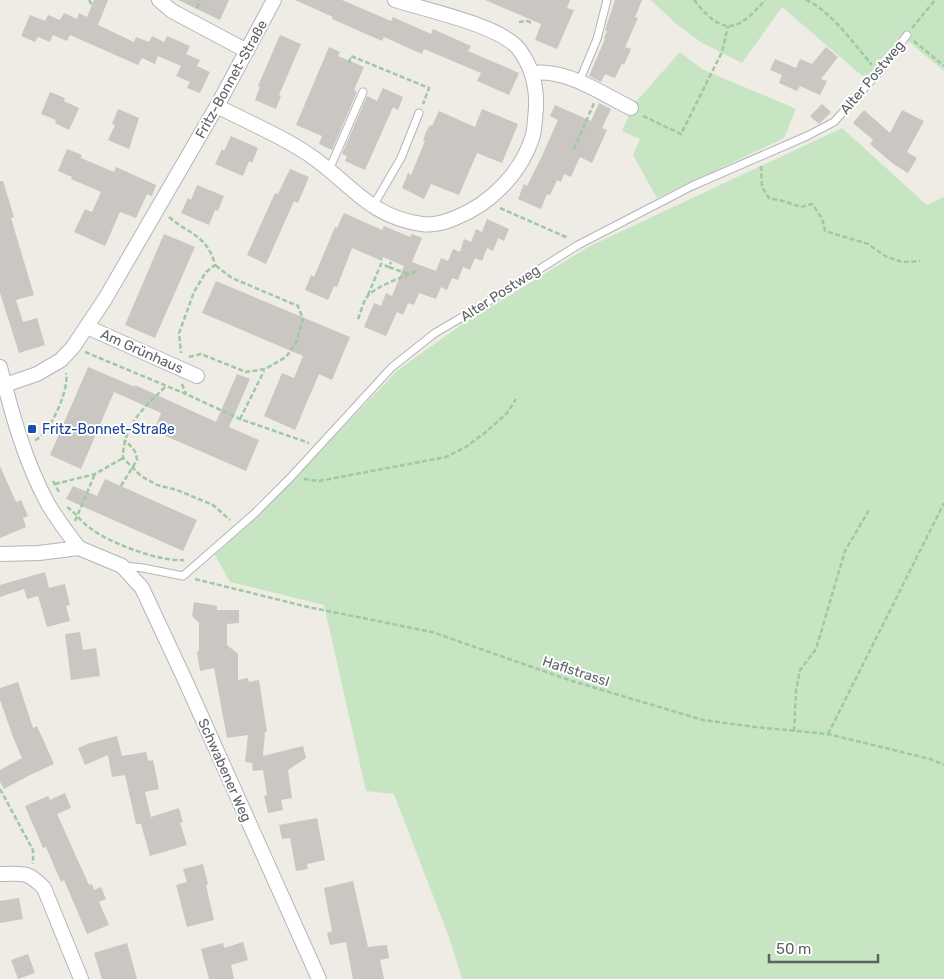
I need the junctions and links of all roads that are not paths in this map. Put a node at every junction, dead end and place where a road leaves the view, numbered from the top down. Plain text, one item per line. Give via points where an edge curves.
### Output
1 (159, 0) edge
2 (274, 0) edge
3 (395, 0) edge
4 (607, 0) edge
5 (907, 35) road end
6 (247, 51) junction
7 (532, 73) junction
8 (579, 82) junction
9 (363, 92) dead end
10 (217, 106) junction
11 (631, 108) road end
12 (420, 113) road end
13 (328, 170) junction
14 (373, 206) junction
15 (87, 327) junction
16 (0, 367) edge
17 (197, 376) dead end
18 (5, 385) junction
19 (79, 548) junction
20 (0, 554) edge
21 (122, 566) junction
22 (0, 874) edge
23 (81, 979) edge
24 (320, 979) edge

1 - 6 street via 172,11
2 - 6 street, Fritz-Bonnet-Straße
3 - 7 street via 494,32 517,47
4 - 8 lane via 597,39
5 - 21 lane, Alter Postweg via 834,122 692,186 578,245 435,333 392,367 290,478 184,576
6 - 10 street, Fritz-Bonnet-Straße
7 - 8 street via 557,74
7 - 14 street via 536,94 533,135 512,174 489,199 471,212 439,224 407,221
8 - 11 street
9 - 13 lane
10 - 13 street via 308,154
10 - 15 street, Fritz-Bonnet-Straße
12 - 14 lane via 401,158
13 - 14 street
15 - 17 street, Am Grünhaus
15 - 18 street, Fritz-Bonnet-Straße via 62,360 37,374
16 - 18 street
18 - 19 street via 35,478 49,506
19 - 20 street
19 - 21 street
21 - 24 street, Schwabener Weg via 142,588 154,613
22 - 23 street via 25,874 44,888

